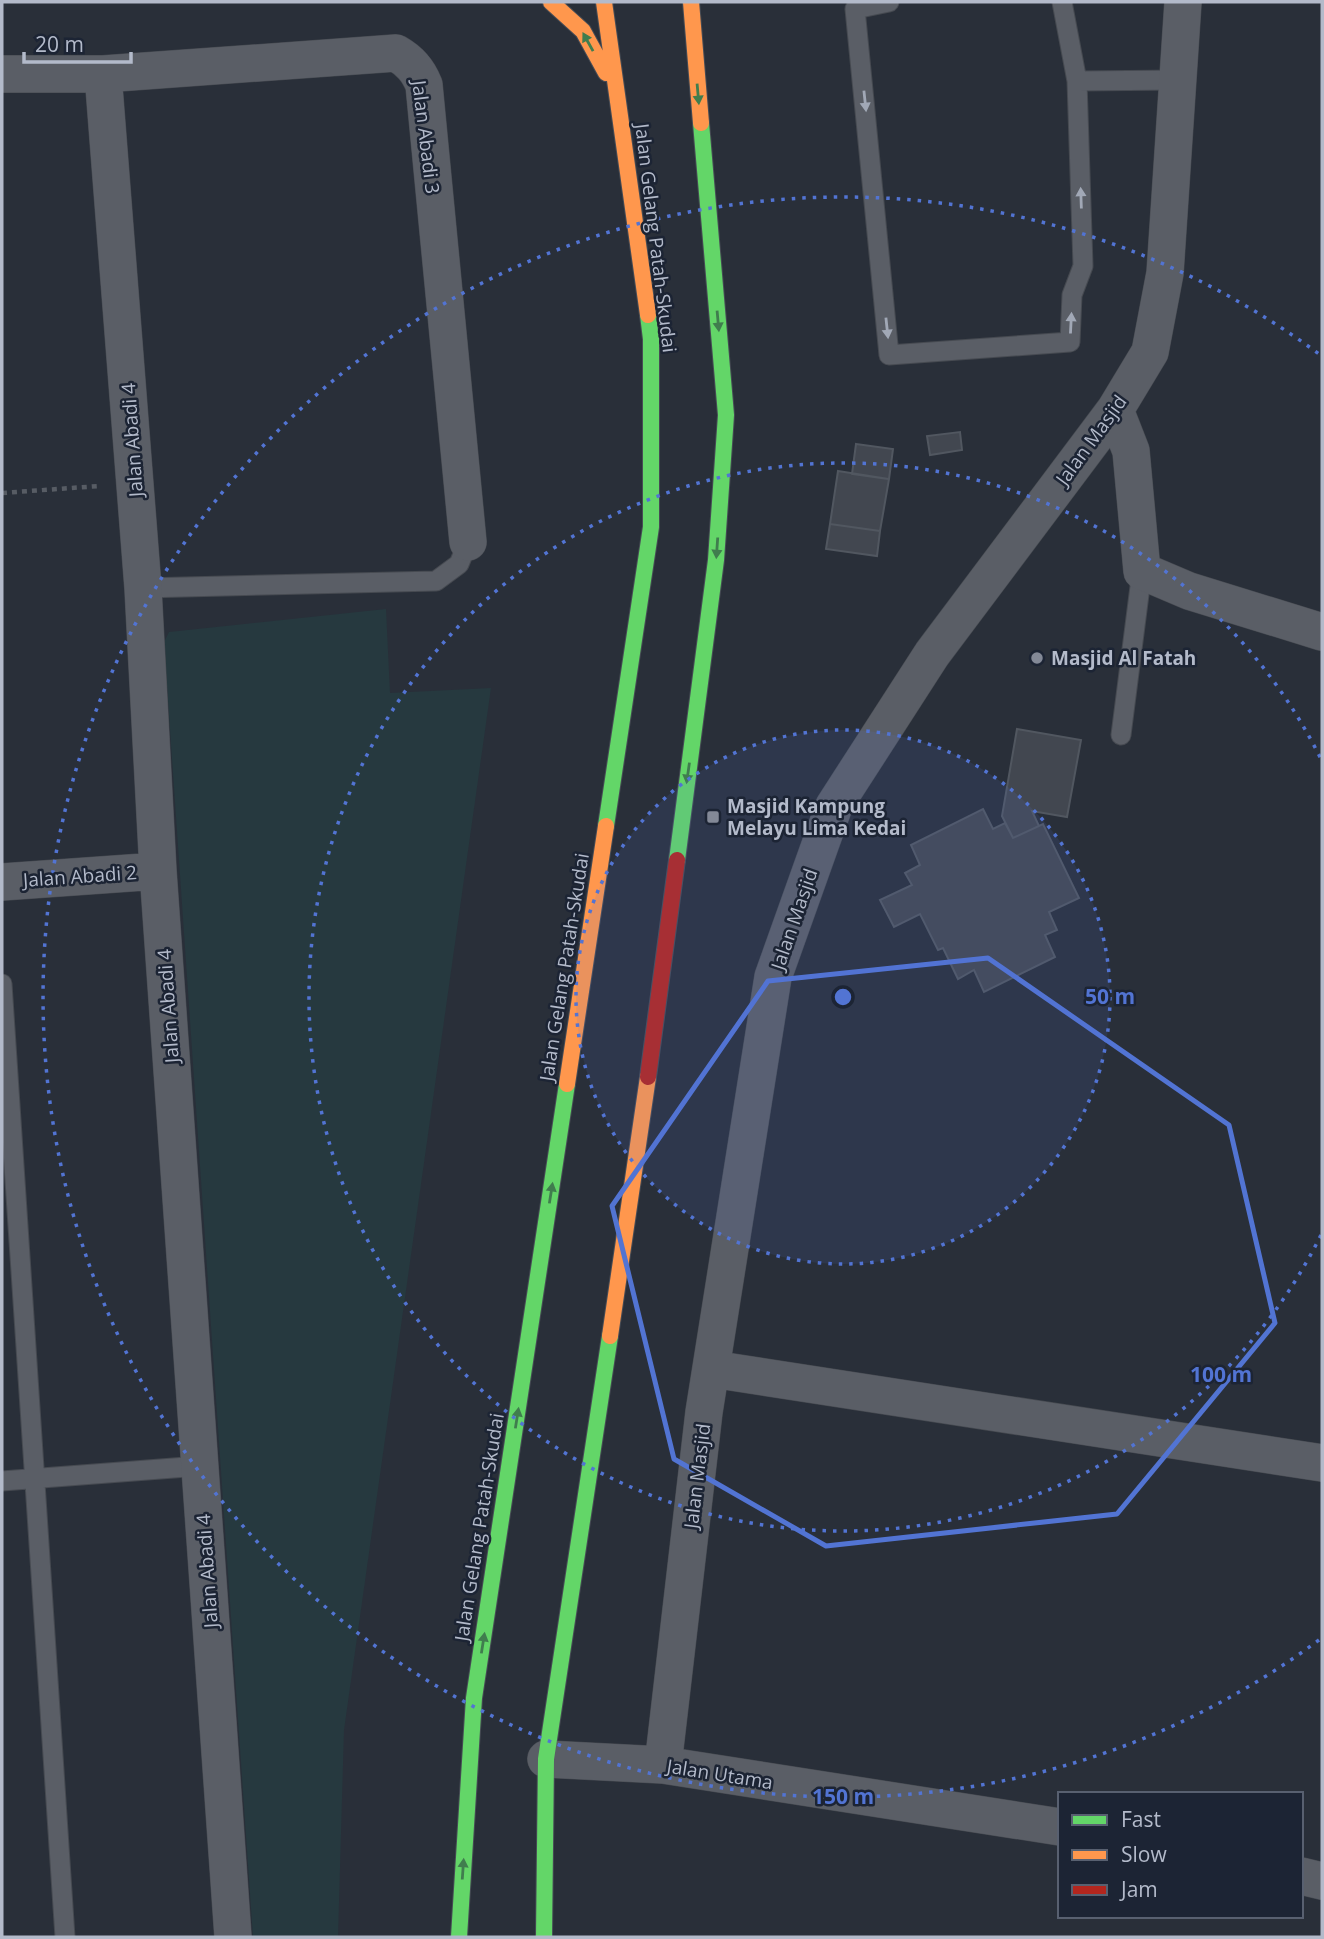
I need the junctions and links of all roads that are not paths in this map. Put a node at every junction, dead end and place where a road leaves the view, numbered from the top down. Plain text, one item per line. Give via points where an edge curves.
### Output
1 (551, 2) edge
2 (604, 2) edge
3 (691, 2) edge
4 (888, 2) edge
5 (1062, 2) edge
6 (1183, 2) edge
7 (707, 22) dead end
8 (694, 49) junction
9 (2, 74) edge
10 (103, 74) junction
11 (1179, 80) junction
12 (1077, 81) junction
13 (615, 90) junction
14 (1115, 410) junction
15 (468, 542) joint
16 (1142, 571) junction
17 (143, 588) junction
18 (1322, 632) edge
19 (1121, 735) dead end
20 (158, 871) junction
21 (2, 882) edge
22 (2, 984) edge
23 (712, 1369) junction
24 (1322, 1463) edge
25 (200, 1465) junction
26 (34, 1479) junction
27 (2, 1481) edge
28 (546, 1759) junction
29 (663, 1765) junction
30 (1058, 1827) edge
31 (1303, 1876) edge
32 (1322, 1881) edge
33 (65, 1937) edge
34 (233, 1937) edge
35 (459, 1937) edge
36 (544, 1937) edge

13 -> 1 main road via 583,32
2 - 13 main road, Jalan Gelang Patah-Skudai
3 - 8 main road
4 -> 12 lane via 855,9 889,355 1070,342 1072,295 1083,266
5 - 12 lane
6 - 11 street, Jalan Masjid
7 - 8 main road
8 -> 28 main road via 726,415 716,560 645,1101
9 - 10 street, Jalan Abadi 3
10 - 15 street, Jalan Abadi 3 via 396,53 420,74
10 - 17 street, Jalan Abadi 4
11 - 12 lane
11 - 14 street, Jalan Masjid via 1165,272 1150,352
35 -> 13 main road, Jalan Gelang Patah-Skudai via 474,1698 651,527 651,339
14 - 16 street via 1130,451
14 - 23 street, Jalan Masjid via 932,654 834,806 774,977
15 - 17 lane via 459,564 436,580
16 - 18 street via 1189,591
16 - 19 lane
17 - 20 street, Jalan Abadi 4
20 - 21 street, Jalan Abadi 2
20 - 25 street, Jalan Abadi 4
22 - 26 lane
23 - 24 street
23 - 29 street, Jalan Masjid
25 - 26 lane
25 - 34 street, Jalan Abadi 4
26 - 27 lane
26 - 33 lane
28 - 29 street, Jalan Utama
28 - 36 main road
29 - 30 street, Jalan Utama
31 - 32 street

